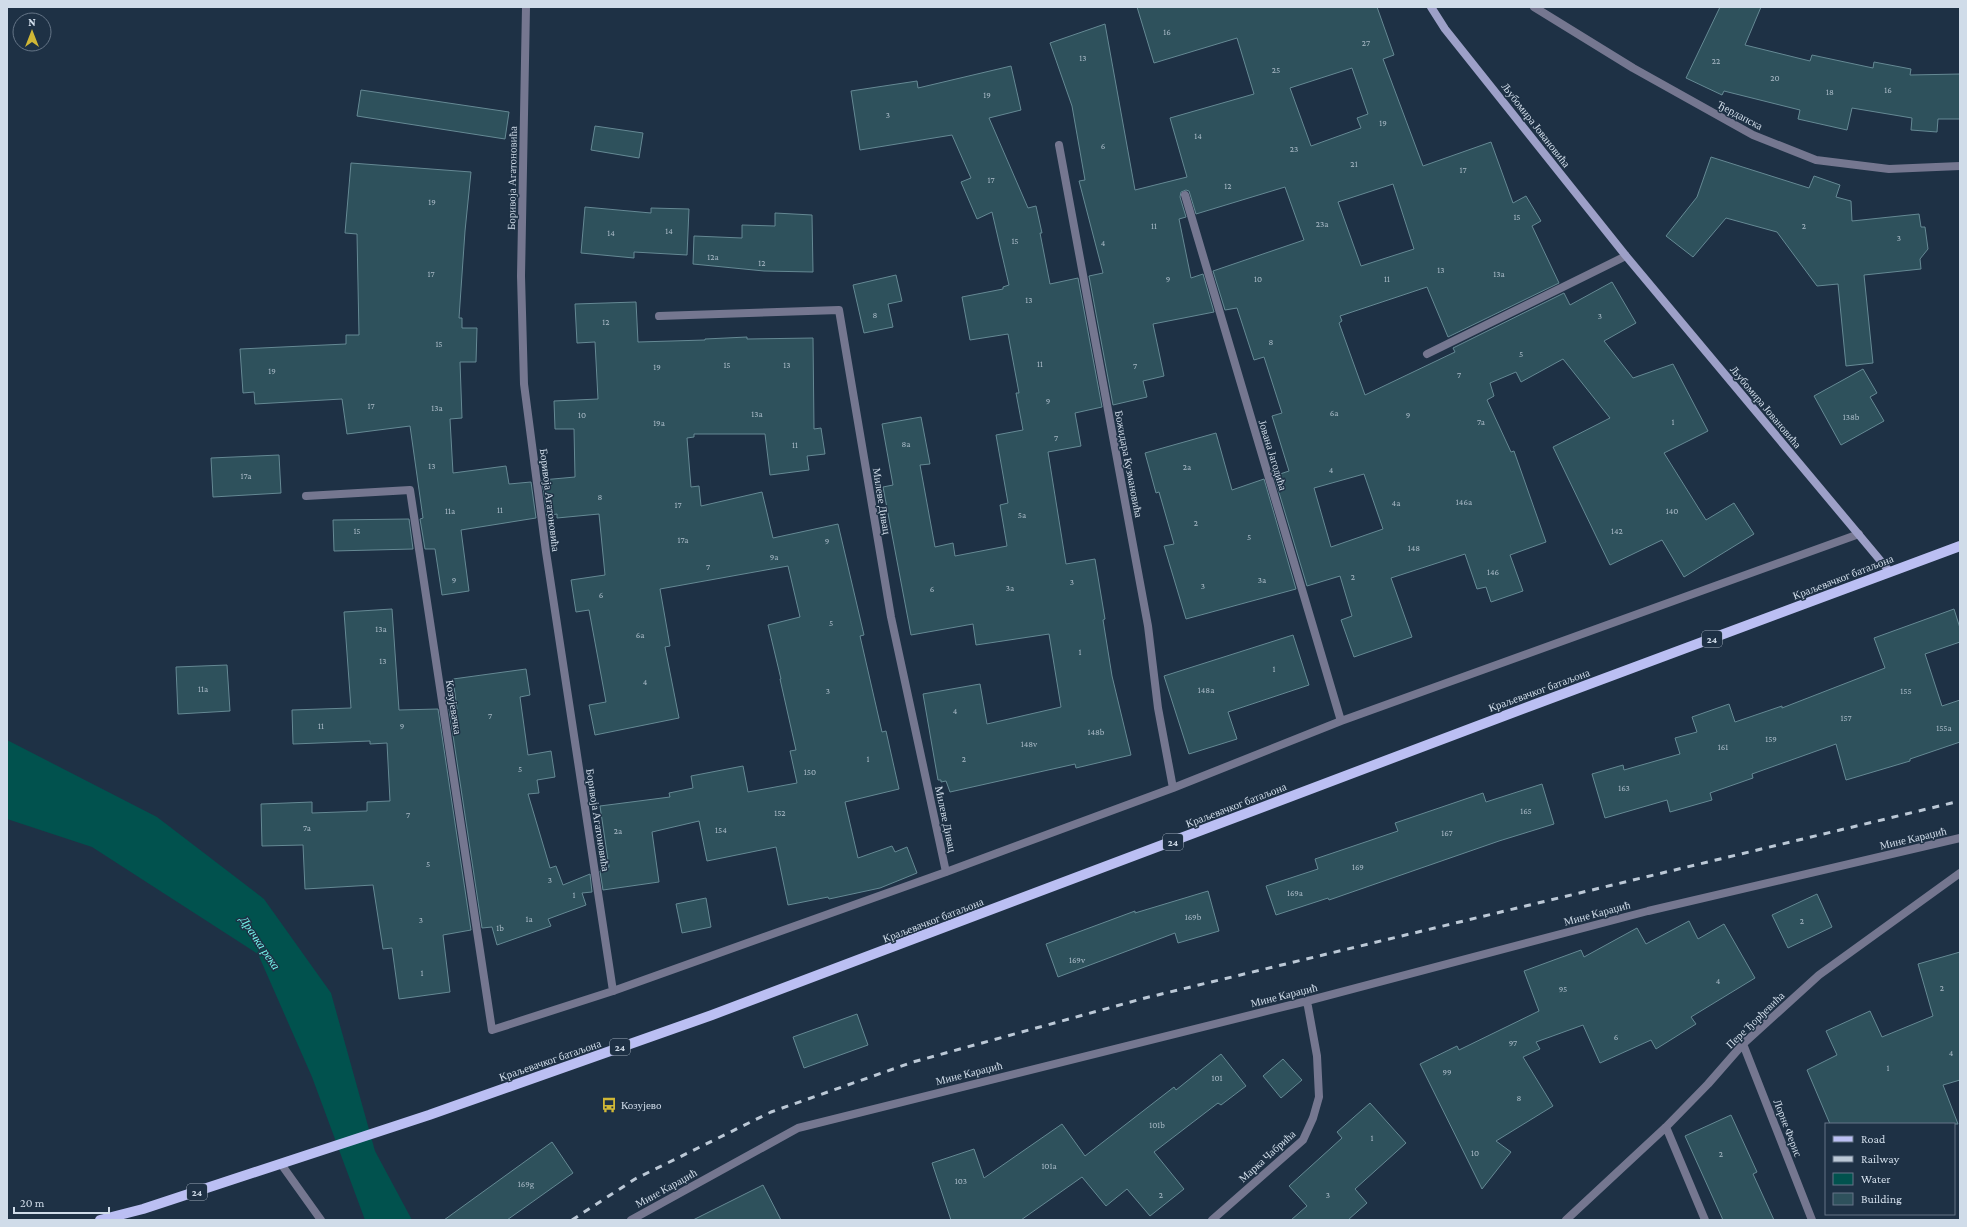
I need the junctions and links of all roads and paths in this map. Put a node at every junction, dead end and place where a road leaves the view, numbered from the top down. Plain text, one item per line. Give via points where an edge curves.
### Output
1 (526, 7) edge
2 (1431, 7) edge
3 (1534, 7) edge
4 (1059, 145) dead end
5 (1960, 166) edge
6 (1185, 195) dead end
7 (1626, 256) junction
8 (659, 316) dead end
9 (1427, 354) dead end
10 (306, 496) dead end
11 (1859, 534) junction
12 (1960, 546) edge
13 (1890, 572) junction
14 (1341, 721) junction
15 (1173, 788) junction
16 (1960, 838) edge
17 (946, 872) junction
18 (1960, 873) edge
19 (613, 991) junction
20 (1307, 1001) junction
21 (1744, 1044) junction
22 (1666, 1127) junction
23 (281, 1164) junction
24 (100, 1220) edge
25 (321, 1220) edge
26 (632, 1220) edge
27 (1212, 1220) edge
28 (1566, 1220) edge
29 (1705, 1220) edge
30 (1812, 1220) edge

1 - 19 street, Боривоја Агатоновића via 521,276 524,384 546,552
2 - 7 street, Љубомира Јовановића via 1445,29
3 - 5 street, Ђердапска via 1633,68 1753,135 1816,160 1889,169
4 - 15 street, Божидара Кузмановића via 1148,626 1158,708
6 - 14 street, Јована Јагодића
7 - 9 street
7 - 11 street, Љубомира Јовановића
8 - 17 street, Милеве Дивац via 840,310 891,617
10 - 19 street, Козујевачка via 410,490 492,1030
11 - 13 street, Љубомира Јовановића
11 - 14 street
12 - 13 main road, Краљевачког батаљона / 24
13 - 23 main road, Краљевачког батаљона / 24 via 719,1012 429,1115
14 - 15 street
15 - 17 street
16 - 20 street, Мине Караџић via 1648,911
17 - 19 street
18 - 21 street, Пере Ђорђевића via 1819,975
20 - 26 street, Мине Караџић via 798,1128
20 - 27 street, Марка Чабрића via 1317,1056 1319,1097 1313,1118 1303,1140
21 - 22 street, Пере Ђорђевића
21 - 30 street, Лорне Ферис
22 - 28 street, Пере Ђорђевића
22 - 29 street
23 - 24 main road, 24 via 143,1209
23 - 25 street

